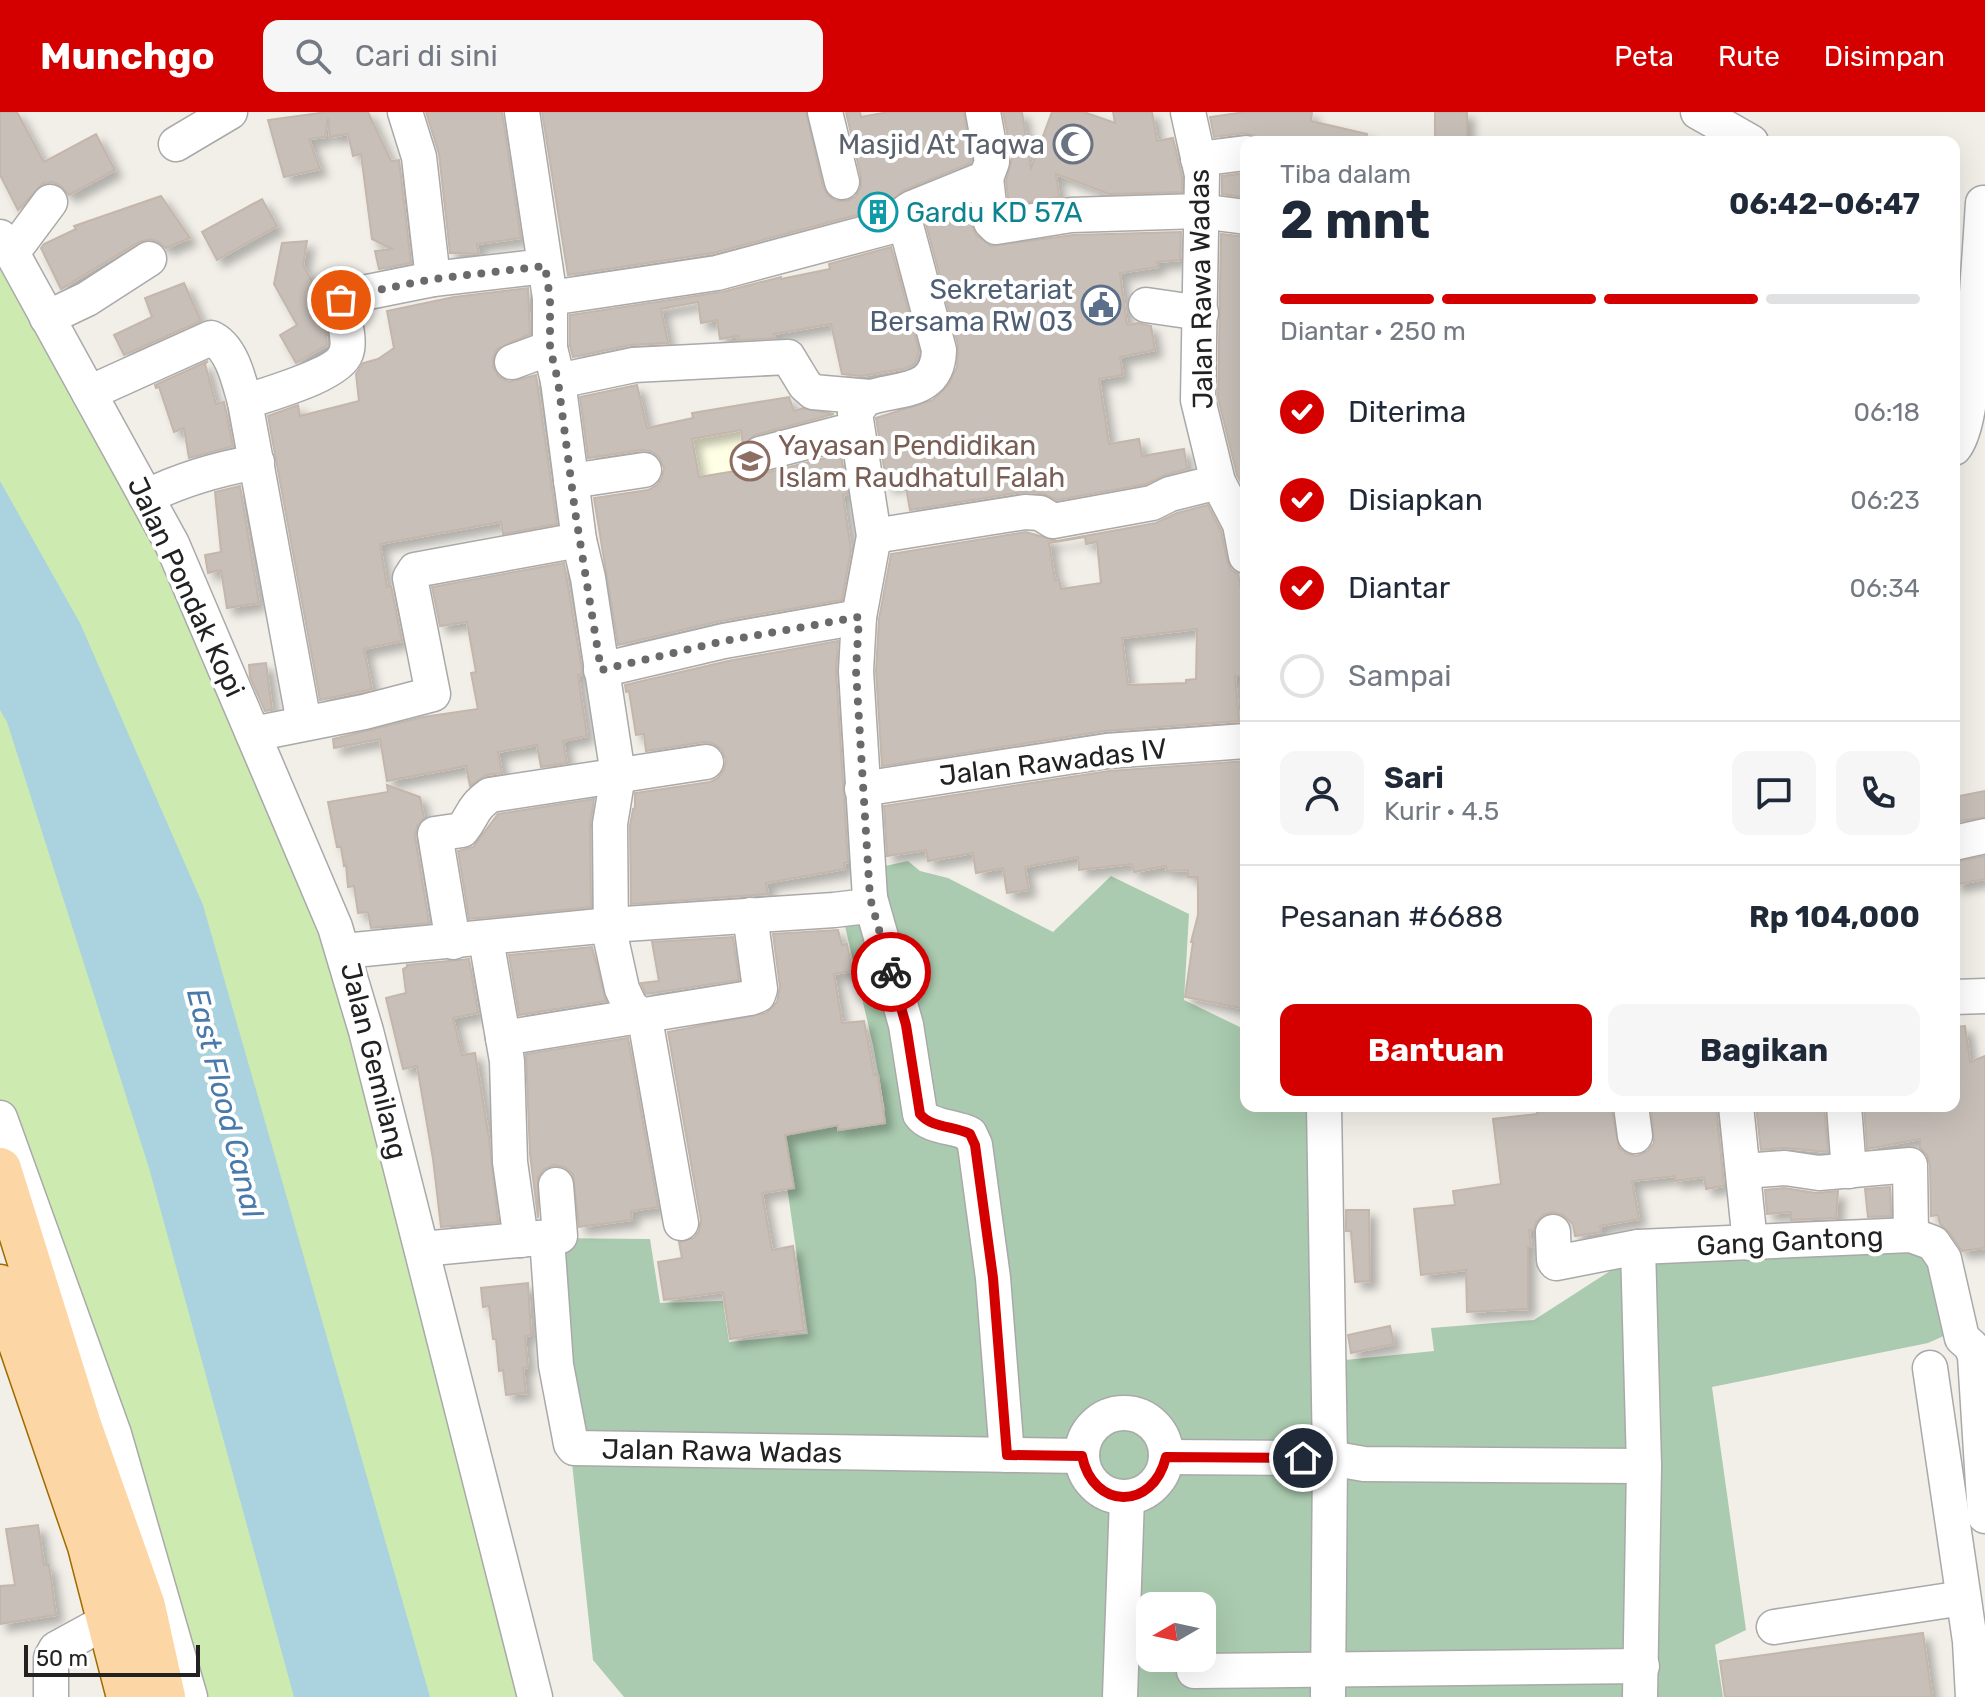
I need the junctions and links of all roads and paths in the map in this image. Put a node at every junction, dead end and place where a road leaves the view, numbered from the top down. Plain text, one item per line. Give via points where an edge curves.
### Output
1 (230, 112) edge
2 (405, 112) edge
3 (522, 112) edge
4 (825, 112) edge
5 (983, 112) edge
6 (1194, 114) edge
7 (1703, 124) edge
8 (1735, 136) edge
9 (176, 144) dead end
10 (1240, 154) edge
11 (1198, 159) junction
12 (986, 178) junction
13 (842, 182) dead end
14 (50, 202) dead end
15 (1974, 202) edge
16 (1200, 211) junction
17 (1240, 216) edge
18 (904, 223) junction
19 (6, 245) edge
20 (149, 259) dead end
21 (433, 279) junction
22 (547, 282) junction
23 (1146, 305) dead end
24 (1965, 309) edge
25 (1201, 313) junction
26 (47, 318) junction
27 (550, 348) junction
28 (512, 362) dead end
29 (558, 381) junction
30 (89, 393) junction
31 (870, 397) junction
32 (245, 402) junction
33 (856, 429) junction
34 (1960, 438) edge
35 (760, 454) dead end
36 (257, 462) junction
37 (644, 470) dead end
38 (571, 481) junction
39 (1218, 482) junction
40 (146, 497) junction
41 (1240, 524) edge
42 (874, 536) junction
43 (579, 540) junction
44 (859, 617) junction
45 (601, 670) junction
46 (304, 723) junction
47 (253, 734) junction
48 (1240, 741) edge
49 (706, 762) dead end
50 (618, 775) junction
51 (862, 789) junction
52 (1985, 836) edge
53 (1960, 842) edge
54 (870, 898) junction
55 (750, 915) junction
56 (610, 925) junction
57 (469, 940) junction
58 (344, 951) junction
59 (1985, 996) edge
60 (1960, 997) edge
61 (641, 1016) junction
62 (503, 1038) junction
63 (1324, 1112) edge
64 (1737, 1112) edge
65 (1844, 1112) edge
66 (0, 1118) edge
67 (0, 1169) edge
68 (1743, 1171) junction
69 (1849, 1171) junction
70 (556, 1185) dead end
71 (681, 1223) dead end
72 (1553, 1232) dead end
73 (1911, 1235) junction
74 (542, 1238) junction
75 (1750, 1243) junction
76 (1638, 1247) junction
77 (422, 1249) junction
78 (0, 1286) edge
79 (1980, 1355) edge
80 (1930, 1368) dead end
81 (1007, 1455) junction
82 (1082, 1456) junction
83 (1166, 1457) junction
84 (1330, 1458) junction
85 (1644, 1466) junction
86 (1127, 1498) junction
87 (1985, 1516) edge
88 (1963, 1598) junction
89 (126, 1613) junction
90 (1774, 1627) dead end
91 (1206, 1672) edge
92 (1328, 1682) edge
93 (1641, 1682) edge
94 (51, 1697) edge
95 (128, 1697) edge
96 (164, 1697) edge
97 (190, 1697) edge
98 (535, 1697) edge
99 (1120, 1697) edge
100 (1973, 1697) edge

1 - 9 street
2 - 21 street via 419,157
3 - 22 street
4 - 13 street
5 - 12 street via 992,162
6 - 11 street, Jalan Rawa Wadas
7 - 8 street
10 - 11 street
11 - 16 street, Jalan Rawa Wadas
12 - 16 street via 996,227 1071,215
12 - 18 street via 912,208
14 - 19 street
15 - 24 street
16 - 17 street
16 - 25 street, Jalan Rawa Wadas
18 - 22 street via 717,273
18 - 31 street via 939,365 921,385
19 - 26 street, Jalan Pondak Kopi
20 - 26 street
21 - 22 street
21 - 32 street via 343,297 347,348 342,360 308,380
22 - 27 street
23 - 25 street
24 - 34 street via 1971,380
25 - 39 street, Jalan Rawa Wadas via 1198,400
26 - 30 street, Jalan Pondak Kopi
27 - 28 street
27 - 29 street
29 - 31 street via 634,365 788,357 813,392
29 - 38 street
30 - 32 street via 211,338 223,347
30 - 40 street, Jalan Pondak Kopi
31 - 33 street via 855,413
32 - 36 street
33 - 35 street
33 - 42 street
36 - 40 street via 214,469
36 - 46 street
37 - 38 street
38 - 43 street
39 - 41 street, Jalan Rawa Wadas
39 - 42 street via 1152,503 1053,521 1025,512
40 - 47 street, Jalan Pondak Kopi via 172,544
42 - 44 street
43 - 45 street
43 - 46 street via 415,570 411,573 433,694
44 - 45 street
44 - 51 street
45 - 50 street
46 - 47 street
47 - 58 street, Jalan Pondak Kopi
48 - 51 street, Jalan Rawadas IV via 1107,751
49 - 50 street
50 - 56 street via 610,824
50 - 57 street via 490,795 475,806 462,830 435,834
51 - 54 street
52 - 53 street
54 - 55 street, Jalan Gemilang via 849,909
54 - 81 street via 906,1025 924,1119 970,1134 975,1145 993,1278
55 - 56 street, Jalan Gemilang
55 - 61 street via 758,995
56 - 57 street, Jalan Gemilang
56 - 61 street via 622,989
57 - 58 street, Jalan Gemilang
57 - 62 street
58 - 77 street, Jalan Gemilang
59 - 60 street
61 - 62 street
61 - 71 street
62 - 74 street via 510,1162
63 - 84 street
64 - 68 street
65 - 69 street
66 - 97 street via 114,1434
67 - 89 main road via 80,1425
68 - 69 street
68 - 75 street
69 - 73 street via 1910,1166
70 - 74 street
72 - 76 street, Gang Gantong via 1556,1263
73 - 75 street, Gang Gantong
73 - 79 street, Gang Gantong via 1933,1243 1944,1259 1962,1338
74 - 77 street
74 - 81 street, Jalan Rawa Wadas via 556,1365 574,1448
75 - 76 street, Gang Gantong
76 - 85 street
77 - 98 street, Jalan Gemilang
78 - 89 main road via 89,1546
79 - 87 street
80 - 88 street
81 - 82 street, Jalan Rawa Wadas
82 - 83 street via 1092,1428 1117,1414 1132,1414 1157,1429
82 - 86 street via 1085,1470 1101,1491
83 - 84 street
83 - 86 street via 1154,1485
84 - 85 street via 1364,1464
84 - 92 street
85 - 93 street
86 - 99 street
88 - 90 street
88 - 100 street
89 - 94 street via 56,1649 51,1658
89 - 95 main road
89 - 96 main road
91 - 92 street
92 - 93 street

